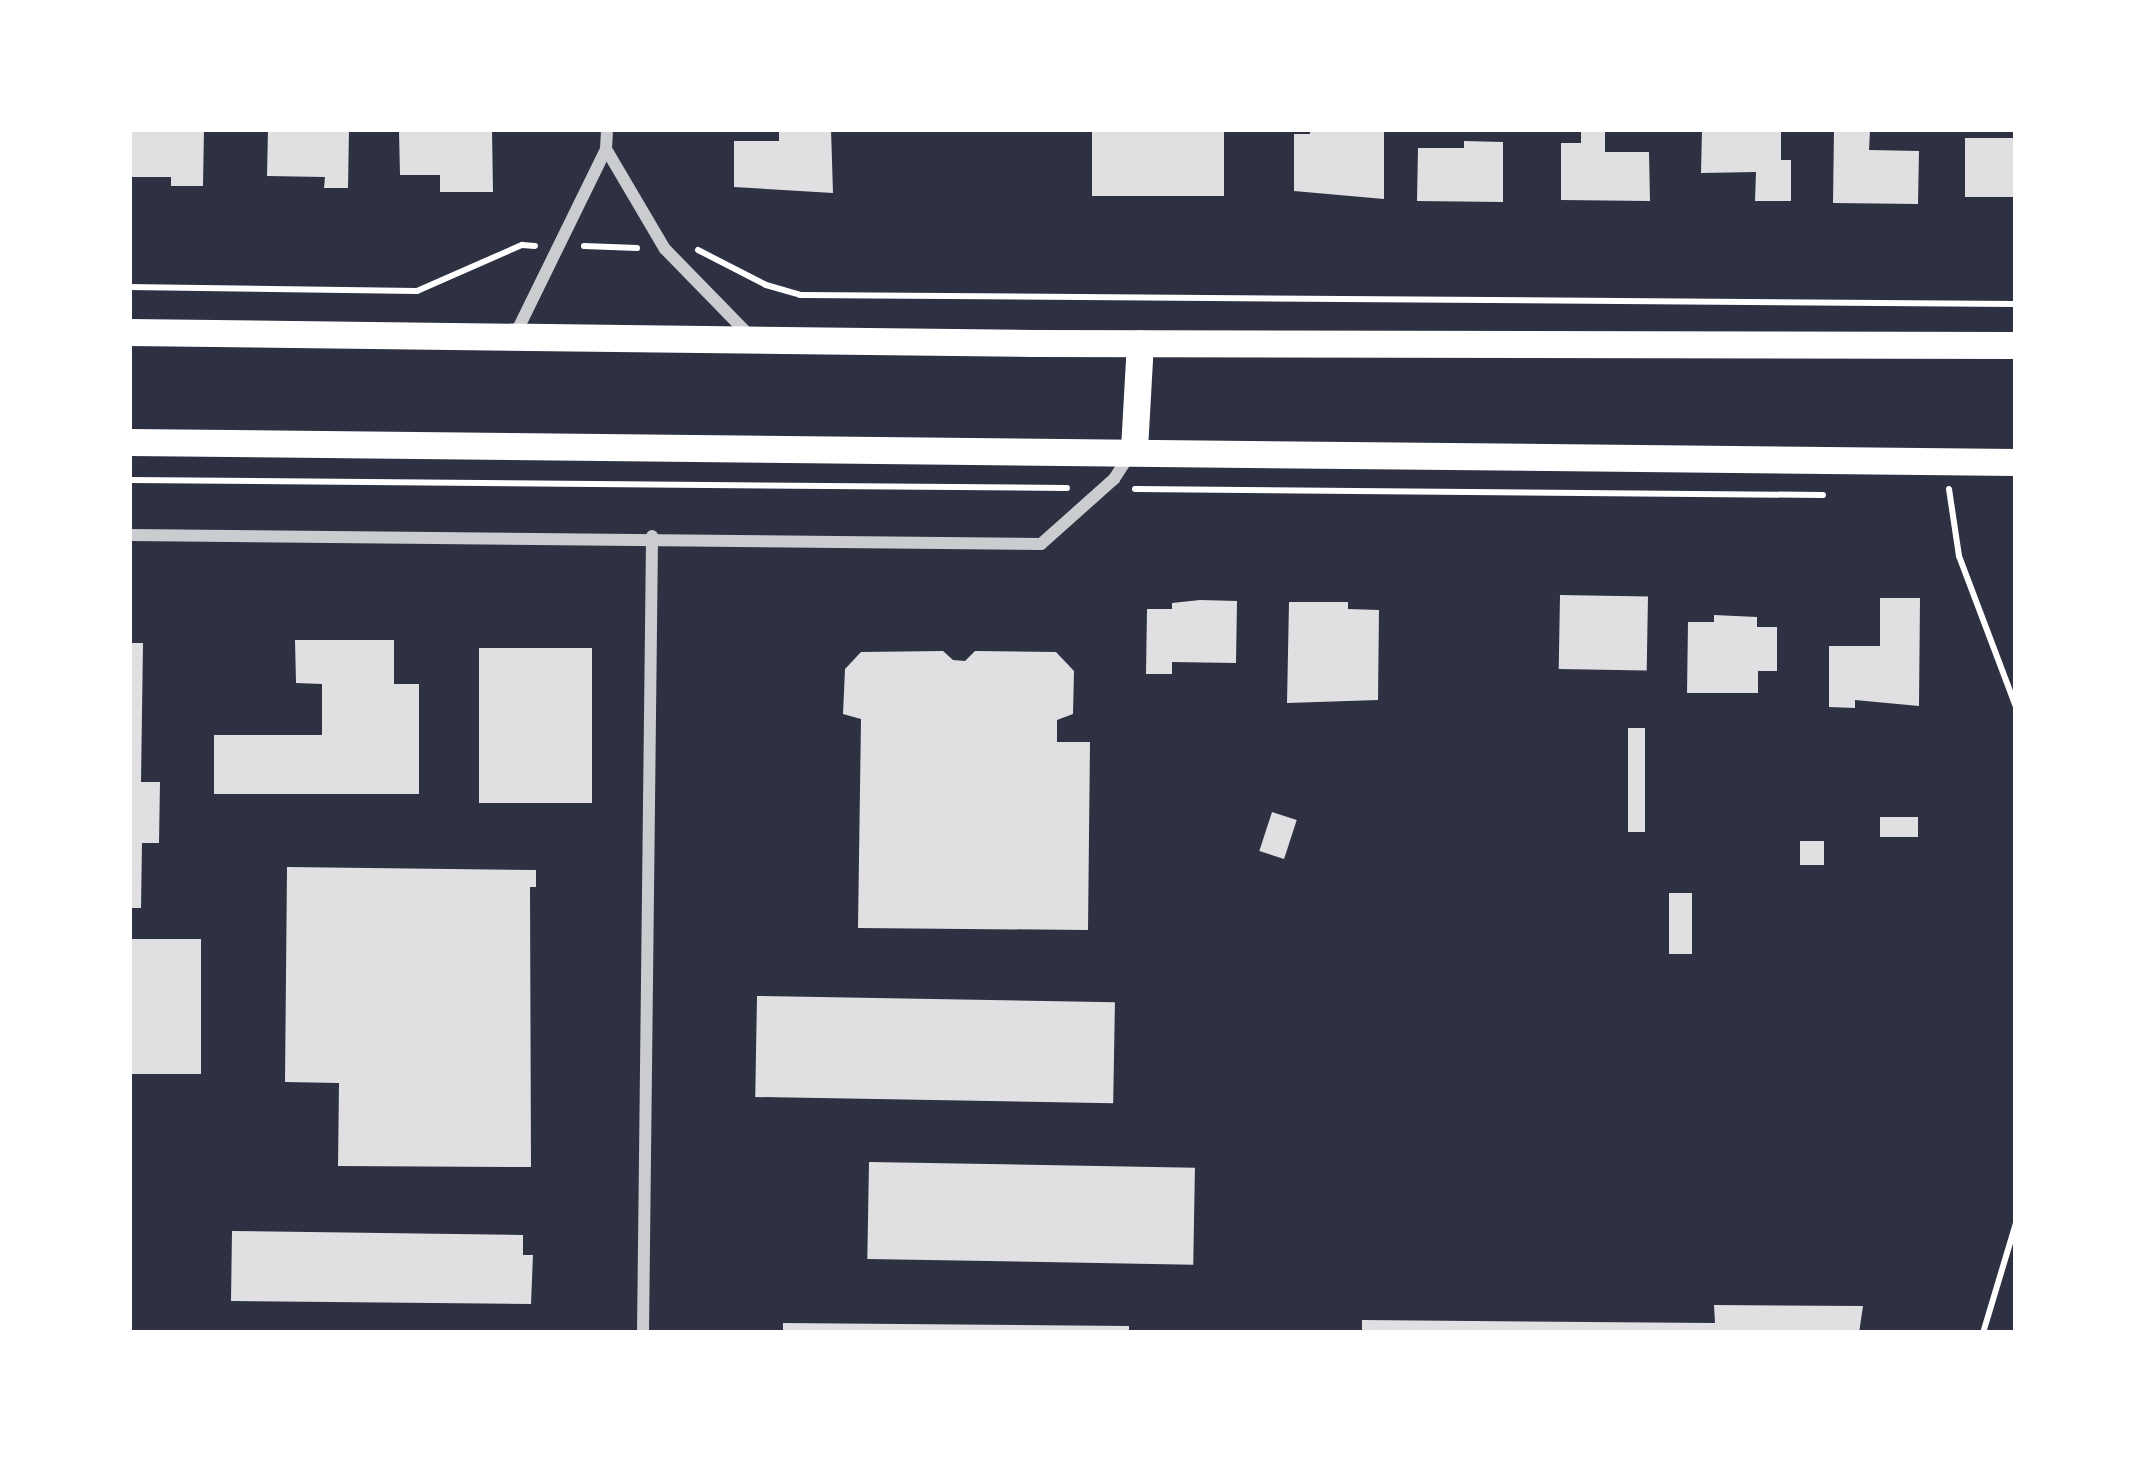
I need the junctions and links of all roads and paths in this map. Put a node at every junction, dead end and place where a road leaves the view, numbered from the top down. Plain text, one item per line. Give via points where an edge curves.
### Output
1 (607, 129) edge
2 (606, 149) junction
3 (559, 246) junction
4 (664, 249) junction
5 (129, 287) edge
6 (2016, 304) edge
7 (129, 332) edge
8 (515, 335) junction
9 (753, 339) junction
10 (1140, 343) junction
11 (2016, 345) edge
12 (129, 442) edge
13 (1134, 449) junction
14 (2016, 462) edge
15 (1948, 496) dead end
16 (129, 535) edge
17 (652, 536) junction
18 (2016, 707) edge
19 (2016, 1223) edge
20 (644, 1333) edge
21 (1983, 1333) edge

1 - 2 street
2 - 3 street
2 - 4 street
3 - 4 path
3 - 5 path via 522,245 417,291
3 - 8 street
4 - 6 path via 706,250 800,295
4 - 9 street
7 - 8 main road
8 - 9 main road
9 - 10 main road
10 - 11 main road
10 - 13 main road
12 - 13 main road
13 - 14 main road
13 - 17 street via 1114,479 1040,544
15 - 18 path via 1959,556
16 - 17 street
17 - 20 street
19 - 21 path

